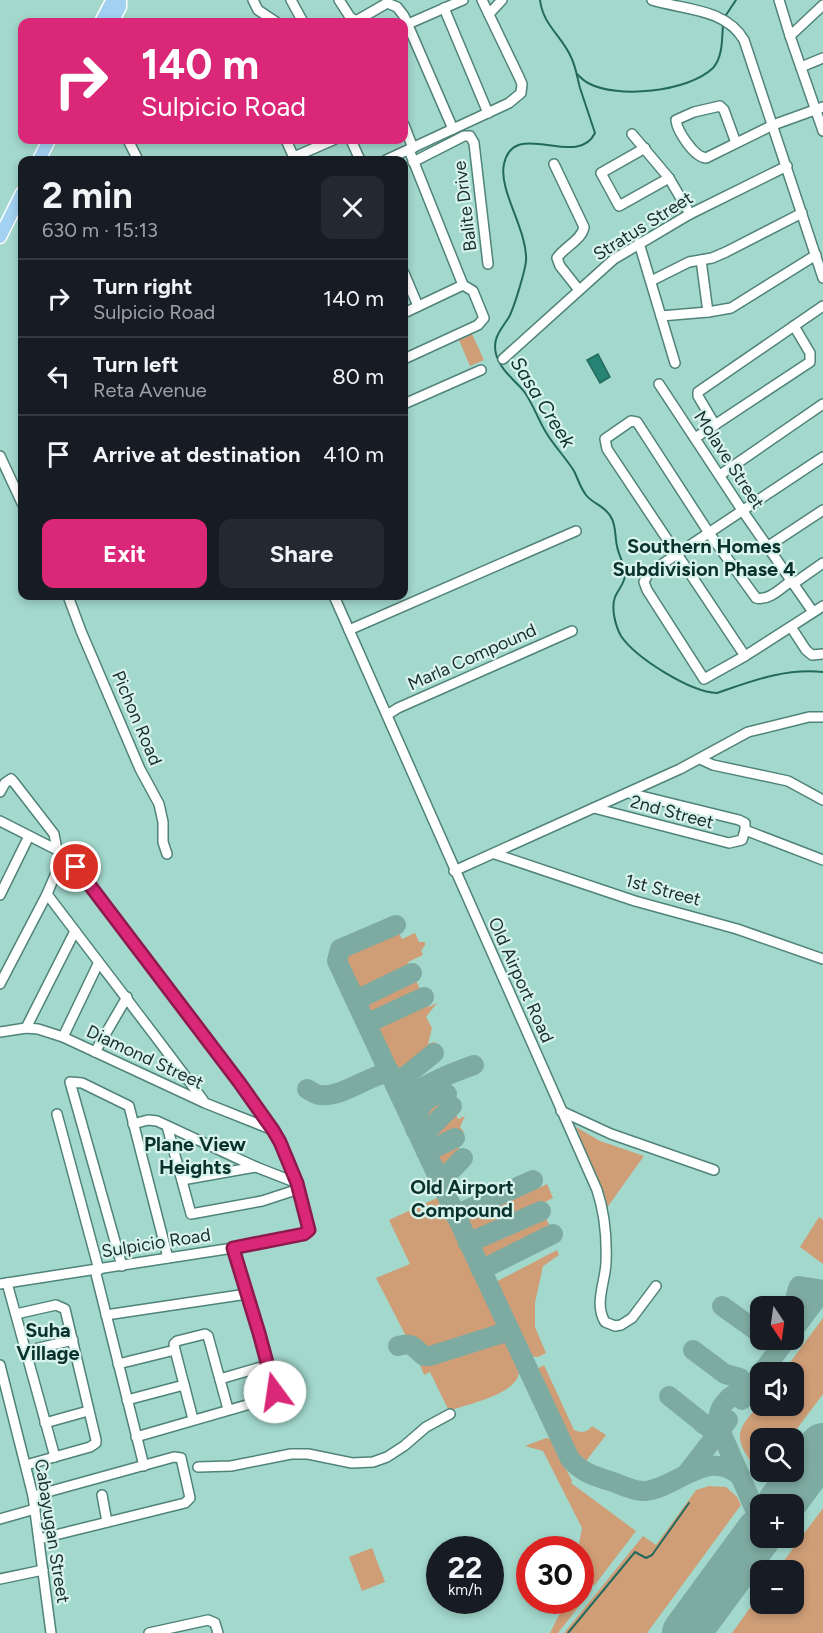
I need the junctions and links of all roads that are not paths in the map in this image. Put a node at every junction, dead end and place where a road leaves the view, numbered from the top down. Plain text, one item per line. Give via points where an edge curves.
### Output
1 (118, 0) edge
2 (253, 0) edge
3 (291, 0) edge
4 (339, 0) edge
5 (463, 0) edge
6 (482, 0) edge
7 (502, 0) edge
8 (652, 0) edge
9 (697, 0) edge
10 (386, 2) edge
11 (779, 2) edge
12 (823, 5) edge
13 (444, 8) junction
14 (690, 10) junction
15 (489, 14) junction
16 (103, 18) edge
17 (114, 18) edge
18 (270, 18) edge
19 (301, 18) edge
20 (353, 18) edge
21 (363, 18) edge
22 (404, 18) edge
23 (408, 24) joint
24 (790, 36) junction
25 (823, 58) edge
26 (801, 67) junction
27 (820, 108) edge
28 (488, 112) junction
29 (773, 125) junction
30 (453, 129) junction
31 (823, 131) edge
32 (632, 134) dead end
33 (408, 139) edge
34 (736, 143) junction
35 (325, 144) edge
36 (645, 148) junction
37 (411, 149) junction
38 (301, 156) edge
39 (395, 156) edge
40 (414, 162) junction
41 (554, 164) dead end
42 (787, 166) junction
43 (669, 178) junction
44 (18, 201) edge
45 (802, 213) junction
46 (690, 214) junction
47 (0, 237) edge
48 (639, 243) junction
49 (816, 255) junction
50 (701, 260) junction
51 (488, 264) dead end
52 (823, 278) edge
53 (651, 281) junction
54 (408, 282) edge
55 (463, 285) junction
56 (579, 290) junction
57 (418, 306) junction
58 (823, 306) edge
59 (408, 311) edge
60 (708, 312) junction
61 (661, 316) junction
62 (794, 326) junction
63 (408, 357) edge
64 (503, 359) dead end
65 (675, 363) dead end
66 (481, 370) dead end
67 (659, 384) dead end
68 (408, 402) edge
69 (823, 404) edge
70 (715, 425) junction
71 (695, 438) junction
72 (0, 456) edge
73 (823, 457) edge
74 (720, 475) junction
75 (18, 494) edge
76 (742, 510) junction
77 (823, 510) edge
78 (576, 531) dead end
79 (709, 533) junction
80 (767, 547) junction
81 (677, 554) junction
82 (823, 563) edge
83 (792, 583) junction
84 (69, 600) edge
85 (336, 600) edge
86 (823, 606) edge
87 (813, 612) junction
88 (791, 627) junction
89 (349, 630) junction
90 (572, 631) dead end
91 (823, 654) edge
92 (745, 656) junction
93 (387, 715) junction
94 (823, 717) edge
95 (700, 759) junction
96 (0, 792) edge
97 (629, 793) junction
98 (823, 800) edge
99 (594, 808) junction
100 (0, 821) edge
101 (746, 830) junction
102 (29, 836) junction
103 (61, 852) junction
104 (167, 854) dead end
105 (495, 854) junction
106 (823, 860) edge
107 (454, 871) junction
108 (47, 894) junction
109 (0, 895) edge
110 (75, 930) junction
111 (823, 959) edge
112 (98, 964) junction
113 (0, 984) edge
114 (127, 997) junction
115 (26, 1028) junction
116 (0, 1032) edge
117 (63, 1037) junction
118 (95, 1052) junction
119 (205, 1103) junction
120 (561, 1111) junction
121 (57, 1114) dead end
122 (134, 1124) junction
123 (167, 1126) junction
124 (273, 1130) junction
125 (256, 1167) junction
126 (714, 1170) dead end
127 (182, 1180) junction
128 (298, 1186) junction
129 (233, 1248) junction
130 (168, 1258) junction
131 (122, 1266) junction
132 (97, 1270) junction
133 (3, 1284) edge
134 (656, 1286) dead end
135 (247, 1294) junction
136 (16, 1314) junction
137 (106, 1315) junction
138 (73, 1340) junction
139 (175, 1350) junction
140 (26, 1351) junction
141 (118, 1364) junction
142 (0, 1365) edge
143 (268, 1365) junction
144 (220, 1379) junction
145 (184, 1385) junction
146 (128, 1400) junction
147 (228, 1409) junction
148 (88, 1411) junction
149 (450, 1414) dead end
150 (193, 1419) junction
151 (45, 1423) junction
152 (136, 1437) junction
153 (55, 1457) junction
154 (26, 1465) junction
155 (144, 1466) junction
156 (198, 1467) dead end
157 (102, 1495) dead end
158 (33, 1496) junction
159 (35, 1509) junction
160 (0, 1519) edge
161 (107, 1522) junction
162 (39, 1539) junction
163 (43, 1570) junction
164 (0, 1579) edge
165 (178, 1630) edge
166 (51, 1633) edge
167 (148, 1633) edge
168 (218, 1633) edge

1 - 16 main road via 111,3
1 - 17 main road via 120,7
2 - 18 street via 258,10
3 - 19 street
4 - 20 street
5 - 13 street
6 - 15 street
7 - 15 street
8 - 14 street
9 - 14 street
10 - 21 street
10 - 22 street via 397,7
11 - 24 street
12 - 24 street
13 - 23 street
13 - 28 street
14 - 29 street via 721,17 738,29
15 - 28 street via 522,89 518,97
23 - 30 street
24 - 26 street
25 - 26 street
26 - 27 street
27 - 29 street
27 - 31 street
28 - 30 street
29 - 34 street
29 - 42 street
30 - 37 street
32 - 36 street
33 - 37 street
34 - 34 street via 713,156 700,158 676,122 683,115 720,106
35 - 38 street
36 - 43 street
36 - 43 street via 601,173 619,206
37 - 39 street
37 - 40 street
40 - 51 street, Balite Drive via 470,136
40 - 55 street
41 - 56 street via 585,227 557,258
42 - 45 street
42 - 46 street, Stratus Street
43 - 46 street
44 - 47 main road
45 - 49 street
45 - 50 street via 726,252
46 - 48 street, Stratus Street
48 - 53 street
48 - 56 street, Stratus Street
49 - 52 street
49 - 60 street via 741,303
50 - 53 street via 686,263
50 - 60 street
53 - 61 street
54 - 57 street
55 - 57 street
55 - 63 street via 475,295 483,321
56 - 64 street, Stratus Street
57 - 59 street
58 - 62 street
60 - 61 street
61 - 65 street
62 - 70 street via 698,392
62 - 70 street via 810,353 810,362
66 - 68 street
67 - 71 street, Molave Street
69 - 74 street
70 - 71 street
71 - 74 street, Molave Street
72 - 75 street
73 - 76 street
74 - 76 street, Molave Street
76 - 79 street
76 - 80 street, Molave Street
77 - 80 street
78 - 89 street
79 - 81 street
79 - 81 street via 639,425 634,421 612,433 604,442 607,449
79 - 83 street via 756,598 767,598
80 - 83 street, Molave Street
81 - 92 street
81 - 92 street via 645,577 645,586 704,679
82 - 83 street
83 - 87 street, Molave Street
84 - 104 street, Pichon Road via 140,769 159,804
85 - 89 street, Old Airport Road
86 - 87 street
87 - 88 street
88 - 91 street via 806,650 812,655
88 - 92 street
89 - 93 street, Old Airport Road
90 - 93 street, Marla Compound
93 - 107 street, Old Airport Road
94 - 95 street via 748,732
95 - 97 street
95 - 98 street via 788,781
96 - 103 street via 11,779 54,834
97 - 99 street
97 - 101 street via 739,820 745,823
99 - 101 street, 2nd Street via 716,841 734,843 742,840
99 - 105 street
100 - 102 street
101 - 106 street
102 - 103 street
102 - 109 street
103 - 108 street
103 - 124 street
105 - 107 street
105 - 111 street, 1st Street
107 - 120 street, Old Airport Road
108 - 110 street
108 - 113 street
110 - 112 street
110 - 115 street
112 - 114 street
112 - 117 street
114 - 118 street
114 - 119 street
115 - 116 street, Diamond Street
115 - 117 street, Diamond Street
117 - 118 street, Diamond Street
118 - 119 street, Diamond Street
119 - 124 street, Diamond Street
120 - 126 street via 611,1134
120 - 134 street, Old Airport Road via 591,1175 603,1213 603,1318 609,1325 627,1323
121 - 132 street
122 - 123 street via 153,1120
122 - 130 street
122 - 131 street via 126,1104 82,1083 70,1082
123 - 125 street
123 - 127 street
124 - 128 street
125 - 127 street
125 - 128 street
127 - 128 street via 191,1214 262,1201
128 - 129 street, Sulpicio Road via 309,1230
129 - 130 street, Sulpicio Road
129 - 135 street
130 - 131 street, Sulpicio Road
131 - 132 street, Sulpicio Road
132 - 133 street, Sulpicio Road
132 - 137 street
133 - 136 street
135 - 137 street
135 - 143 street
136 - 138 street via 56,1305 63,1307
136 - 140 street
137 - 141 street
138 - 140 street
138 - 148 street
139 - 141 street
139 - 144 street via 177,1341 205,1334
139 - 145 street
140 - 151 street
141 - 146 street
142 - 154 street, Cabayugan Street
143 - 144 street
143 - 147 street via 273,1397
144 - 147 street
145 - 146 street
145 - 150 street
146 - 152 street
147 - 150 street
148 - 151 street
148 - 153 street via 96,1443
149 - 156 street via 373,1462 299,1454 231,1466
150 - 152 street
151 - 153 street
152 - 155 street
153 - 154 street
154 - 158 street, Cabayugan Street
155 - 158 street
155 - 161 street via 181,1458 190,1498
157 - 161 street
158 - 159 street, Cabayugan Street
159 - 160 street
159 - 162 street, Cabayugan Street
161 - 162 street
162 - 163 street, Cabayugan Street
163 - 164 street
163 - 166 street, Cabayugan Street
165 - 167 street
165 - 168 street via 208,1620 215,1623

